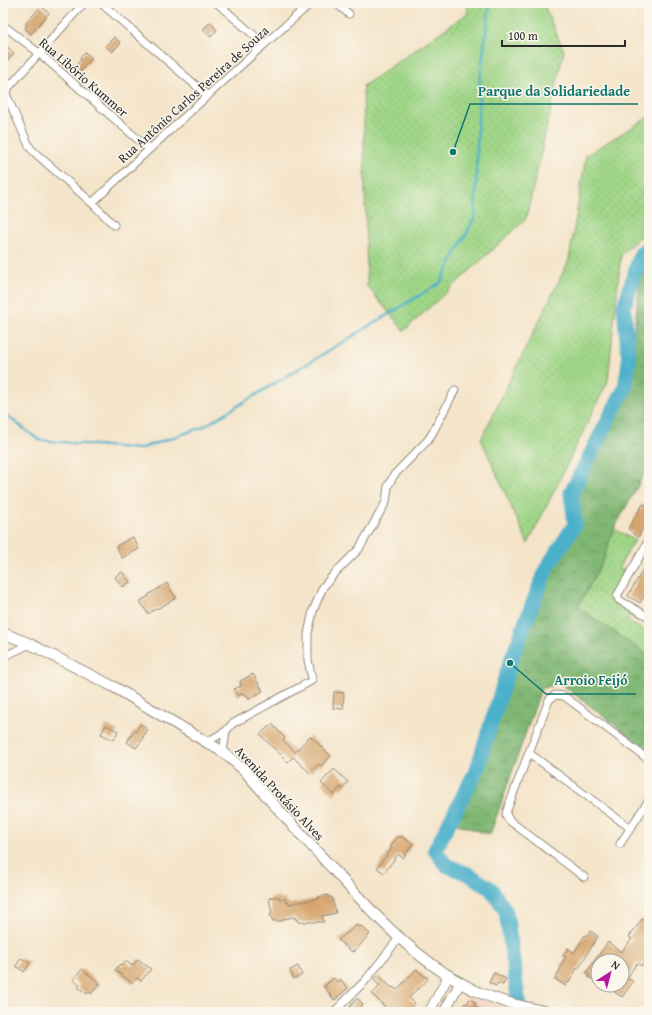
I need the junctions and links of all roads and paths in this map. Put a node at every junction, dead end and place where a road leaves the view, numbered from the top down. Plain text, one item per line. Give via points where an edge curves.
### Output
1 (84, 3) edge
2 (101, 3) edge
3 (217, 3) edge
4 (311, 3) edge
5 (336, 3) edge
6 (349, 14) dead end
7 (3, 24) edge
8 (264, 44) junction
9 (39, 54) junction
10 (208, 96) junction
11 (149, 149) junction
12 (92, 203) junction
13 (114, 225) dead end
14 (455, 390) dead end
15 (649, 540) edge
16 (649, 617) edge
17 (3, 633) edge
18 (30, 644) junction
19 (3, 657) edge
20 (226, 731) junction
21 (207, 742) junction
22 (224, 752) junction
23 (529, 753) junction
24 (649, 760) edge
25 (649, 800) edge
26 (630, 828) junction
27 (620, 844) dead end
28 (584, 877) dead end
29 (400, 938) junction
30 (449, 975) junction
31 (460, 982) junction
32 (334, 1011) edge
33 (429, 1012) edge
34 (444, 1012) edge
35 (548, 1012) edge

1 - 9 street
2 - 10 street
3 - 8 street
4 - 8 street, Rua Antônio Carlos Pereira de Souza
5 - 6 street
7 - 9 street, Rua Libório Kummer
8 - 10 street, Rua Antônio Carlos Pereira de Souza
9 - 11 street, Rua Libório Kummer
9 - 12 street via 9,87 6,94 29,146
10 - 11 street, Rua Antônio Carlos Pereira de Souza
11 - 12 street, Rua Antônio Carlos Pereira de Souza
12 - 13 street
14 - 20 street via 428,440 394,474 388,486 386,502 359,549 323,586 313,611 308,634 308,660 312,679 232,724
15 - 16 street via 617,596 619,600
17 - 18 main road, Avenida Protásio Alves
18 - 19 street
18 - 21 main road, Avenida Protásio Alves via 114,687
20 - 21 street
20 - 22 street
21 - 22 main road, Avenida Protásio Alves
22 - 29 main road, Avenida Protásio Alves via 244,770 361,901
23 - 24 street via 548,700 555,695 564,696
23 - 26 street
23 - 28 street via 506,815 510,821
25 - 26 street
26 - 27 street
29 - 30 main road, Avenida Protásio Alves
29 - 32 street via 365,981
30 - 31 main road, Avenida Protásio Alves
30 - 33 main road
31 - 34 main road
31 - 35 main road, Avenida Protásio Alves via 491,998

